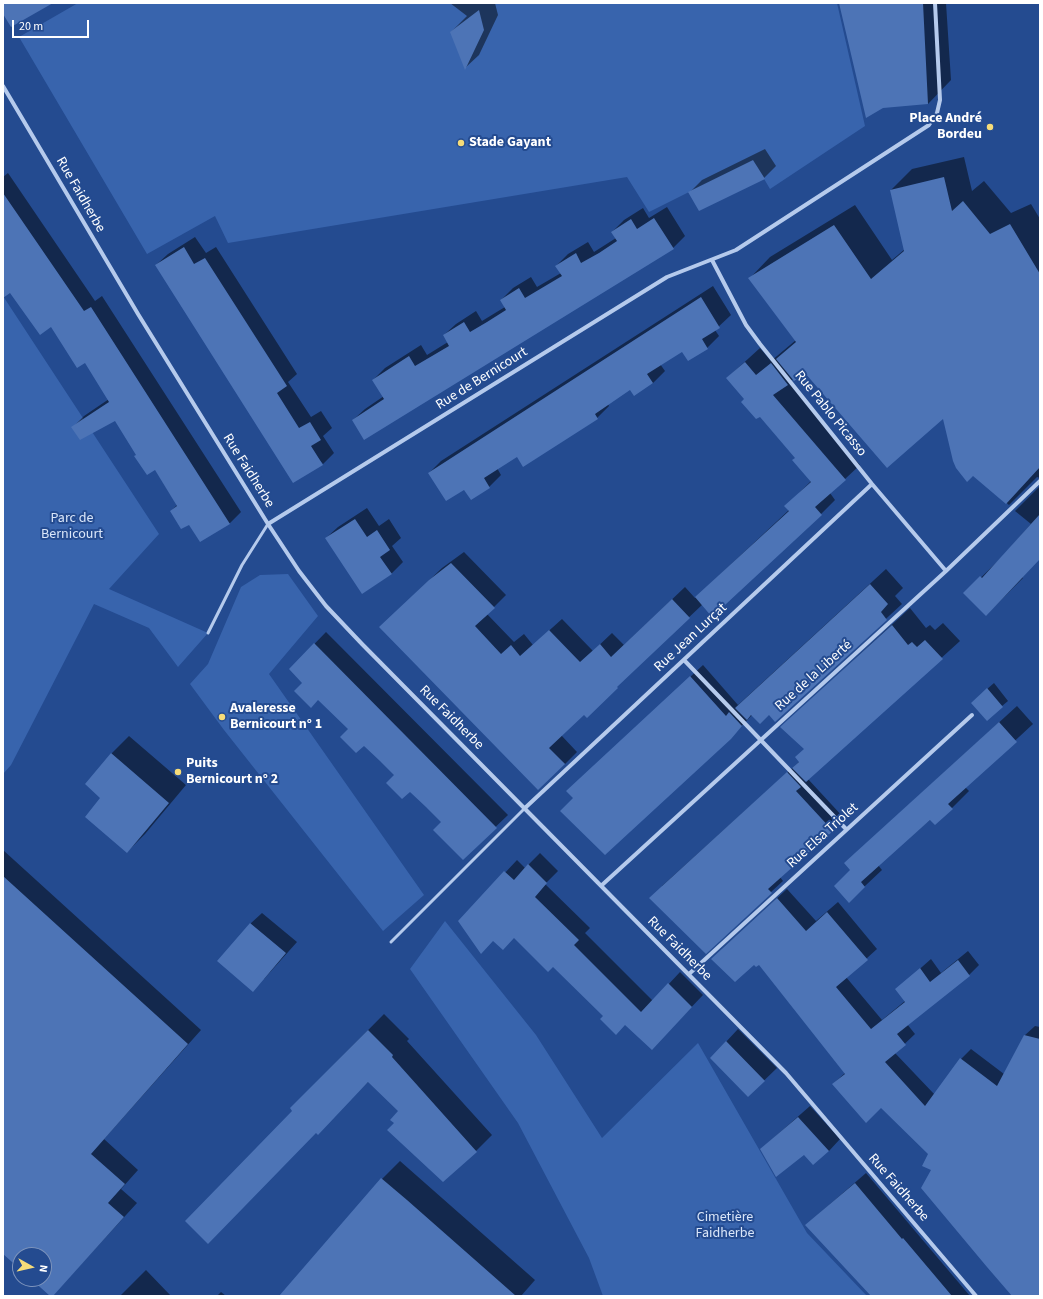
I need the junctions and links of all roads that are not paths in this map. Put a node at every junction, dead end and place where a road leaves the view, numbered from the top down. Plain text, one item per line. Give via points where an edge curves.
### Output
1 (935, 3) edge
2 (3, 86) edge
3 (712, 260) junction
4 (1040, 480) edge
5 (872, 484) junction
6 (268, 524) junction
7 (946, 571) junction
8 (208, 633) dead end
9 (684, 660) junction
10 (972, 715) dead end
11 (760, 739) junction
12 (525, 808) junction
13 (846, 829) junction
14 (602, 885) junction
15 (391, 942) dead end
16 (689, 974) junction
17 (976, 1296) edge

1 - 3 street via 940,100 937,113 929,125 736,250
2 - 6 street, Rue Faidherbe via 138,314
3 - 5 street, Rue Pablo Picasso via 746,325
3 - 6 street, Rue de Bernicourt via 667,277
4 - 7 street, Rue de la Liberté
5 - 7 street, Rue Pablo Picasso
5 - 9 street, Rue Jean Lurçat
6 - 8 lane via 242,565
6 - 12 street, Rue Faidherbe via 299,571 340,621
7 - 11 street, Rue de la Liberté
9 - 11 street
9 - 12 street, Rue Jean Lurçat
10 - 13 street, Rue Elsa Triolet
11 - 13 street
11 - 14 street, Rue de la Liberté
12 - 14 street, Rue Faidherbe
12 - 15 lane
13 - 16 street, Rue Elsa Triolet
14 - 16 street, Rue Faidherbe
16 - 17 street, Rue Faidherbe via 786,1073

